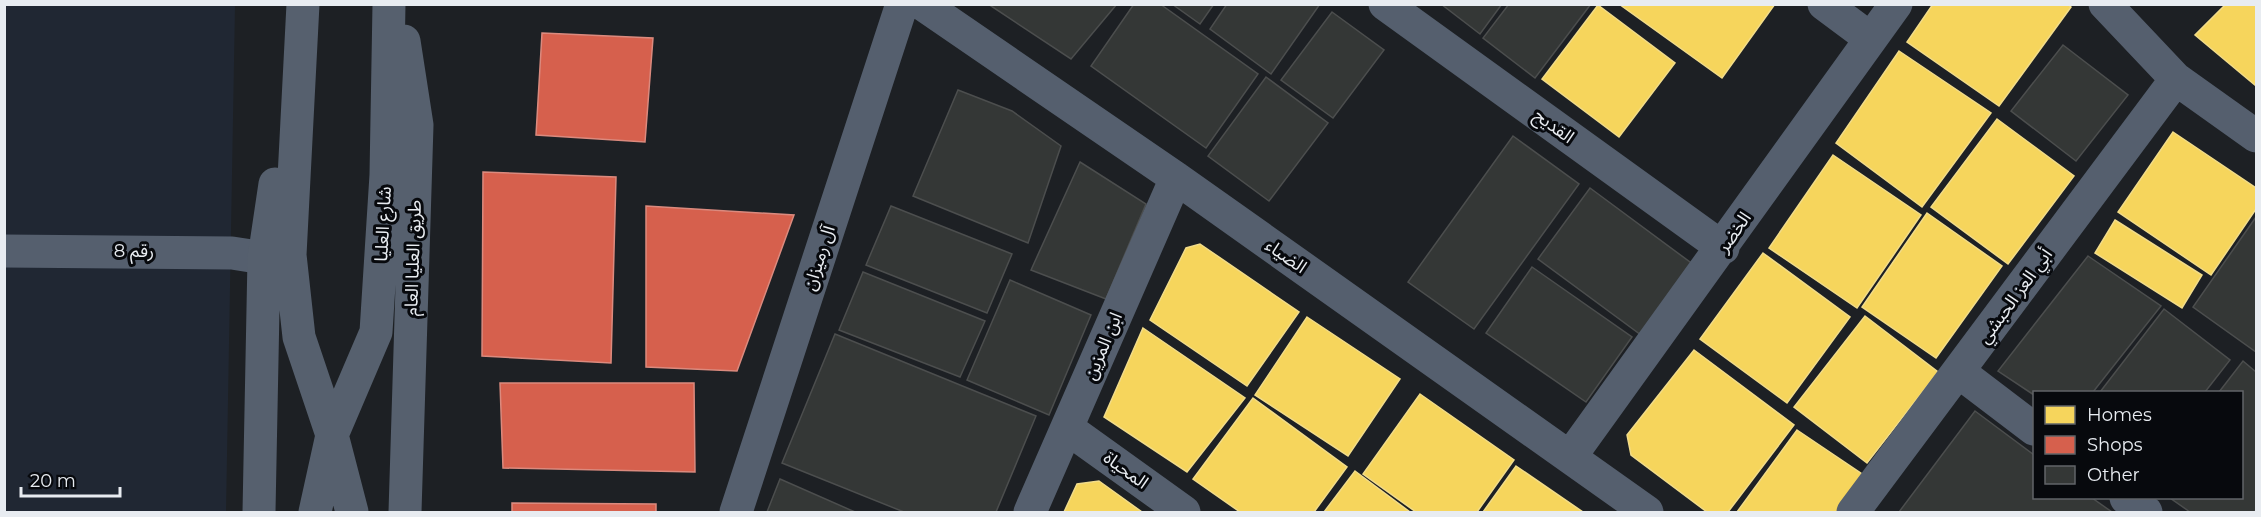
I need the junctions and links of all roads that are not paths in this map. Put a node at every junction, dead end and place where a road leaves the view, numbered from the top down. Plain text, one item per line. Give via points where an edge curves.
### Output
1 (302, 4) edge
2 (389, 4) edge
3 (398, 4) edge
4 (902, 4) edge
5 (922, 4) edge
6 (1385, 4) edge
7 (1824, 4) edge
8 (1896, 4) edge
9 (2105, 4) edge
10 (1871, 39) junction
11 (2176, 79) junction
12 (2256, 136) edge
13 (1176, 178) junction
14 (1723, 248) junction
15 (4, 251) edge
16 (264, 258) junction
17 (1959, 372) junction
18 (1067, 428) junction
19 (2033, 428) edge
20 (332, 435) junction
21 (1570, 457) junction
22 (2127, 499) edge
23 (260, 513) edge
24 (315, 513) edge
25 (352, 513) edge
26 (405, 513) edge
27 (736, 513) edge
28 (1030, 513) edge
29 (1184, 513) edge
30 (1647, 513) edge
31 (1854, 513) edge
32 (2146, 513) edge

1 - 16 main road
1 - 20 main road via 290,255 299,337
2 - 20 main road, شارع العليا via 386,175 376,332
3 - 26 main road, طريق العليا العام via 417,125
4 - 27 street, آل رميزان
5 - 13 street, الضياء
6 - 14 street, القديح
7 - 10 street
8 - 10 street, الخضر
9 - 11 street
10 - 14 street, الخضر
11 - 12 street
11 - 17 street, أبي العز الحبشي
13 - 18 street, ابن المزين
13 - 21 street, الضياء
14 - 21 street, الخضر
15 - 16 street, رقم 8 via 232,253
16 - 23 main road
17 - 19 street
17 - 31 street, أبي العز الحبشي
18 - 28 street, ابن المزين
18 - 29 street, المحياة
20 - 24 main road, شارع العليا
20 - 25 main road
21 - 30 street, الضياء
22 - 32 street

